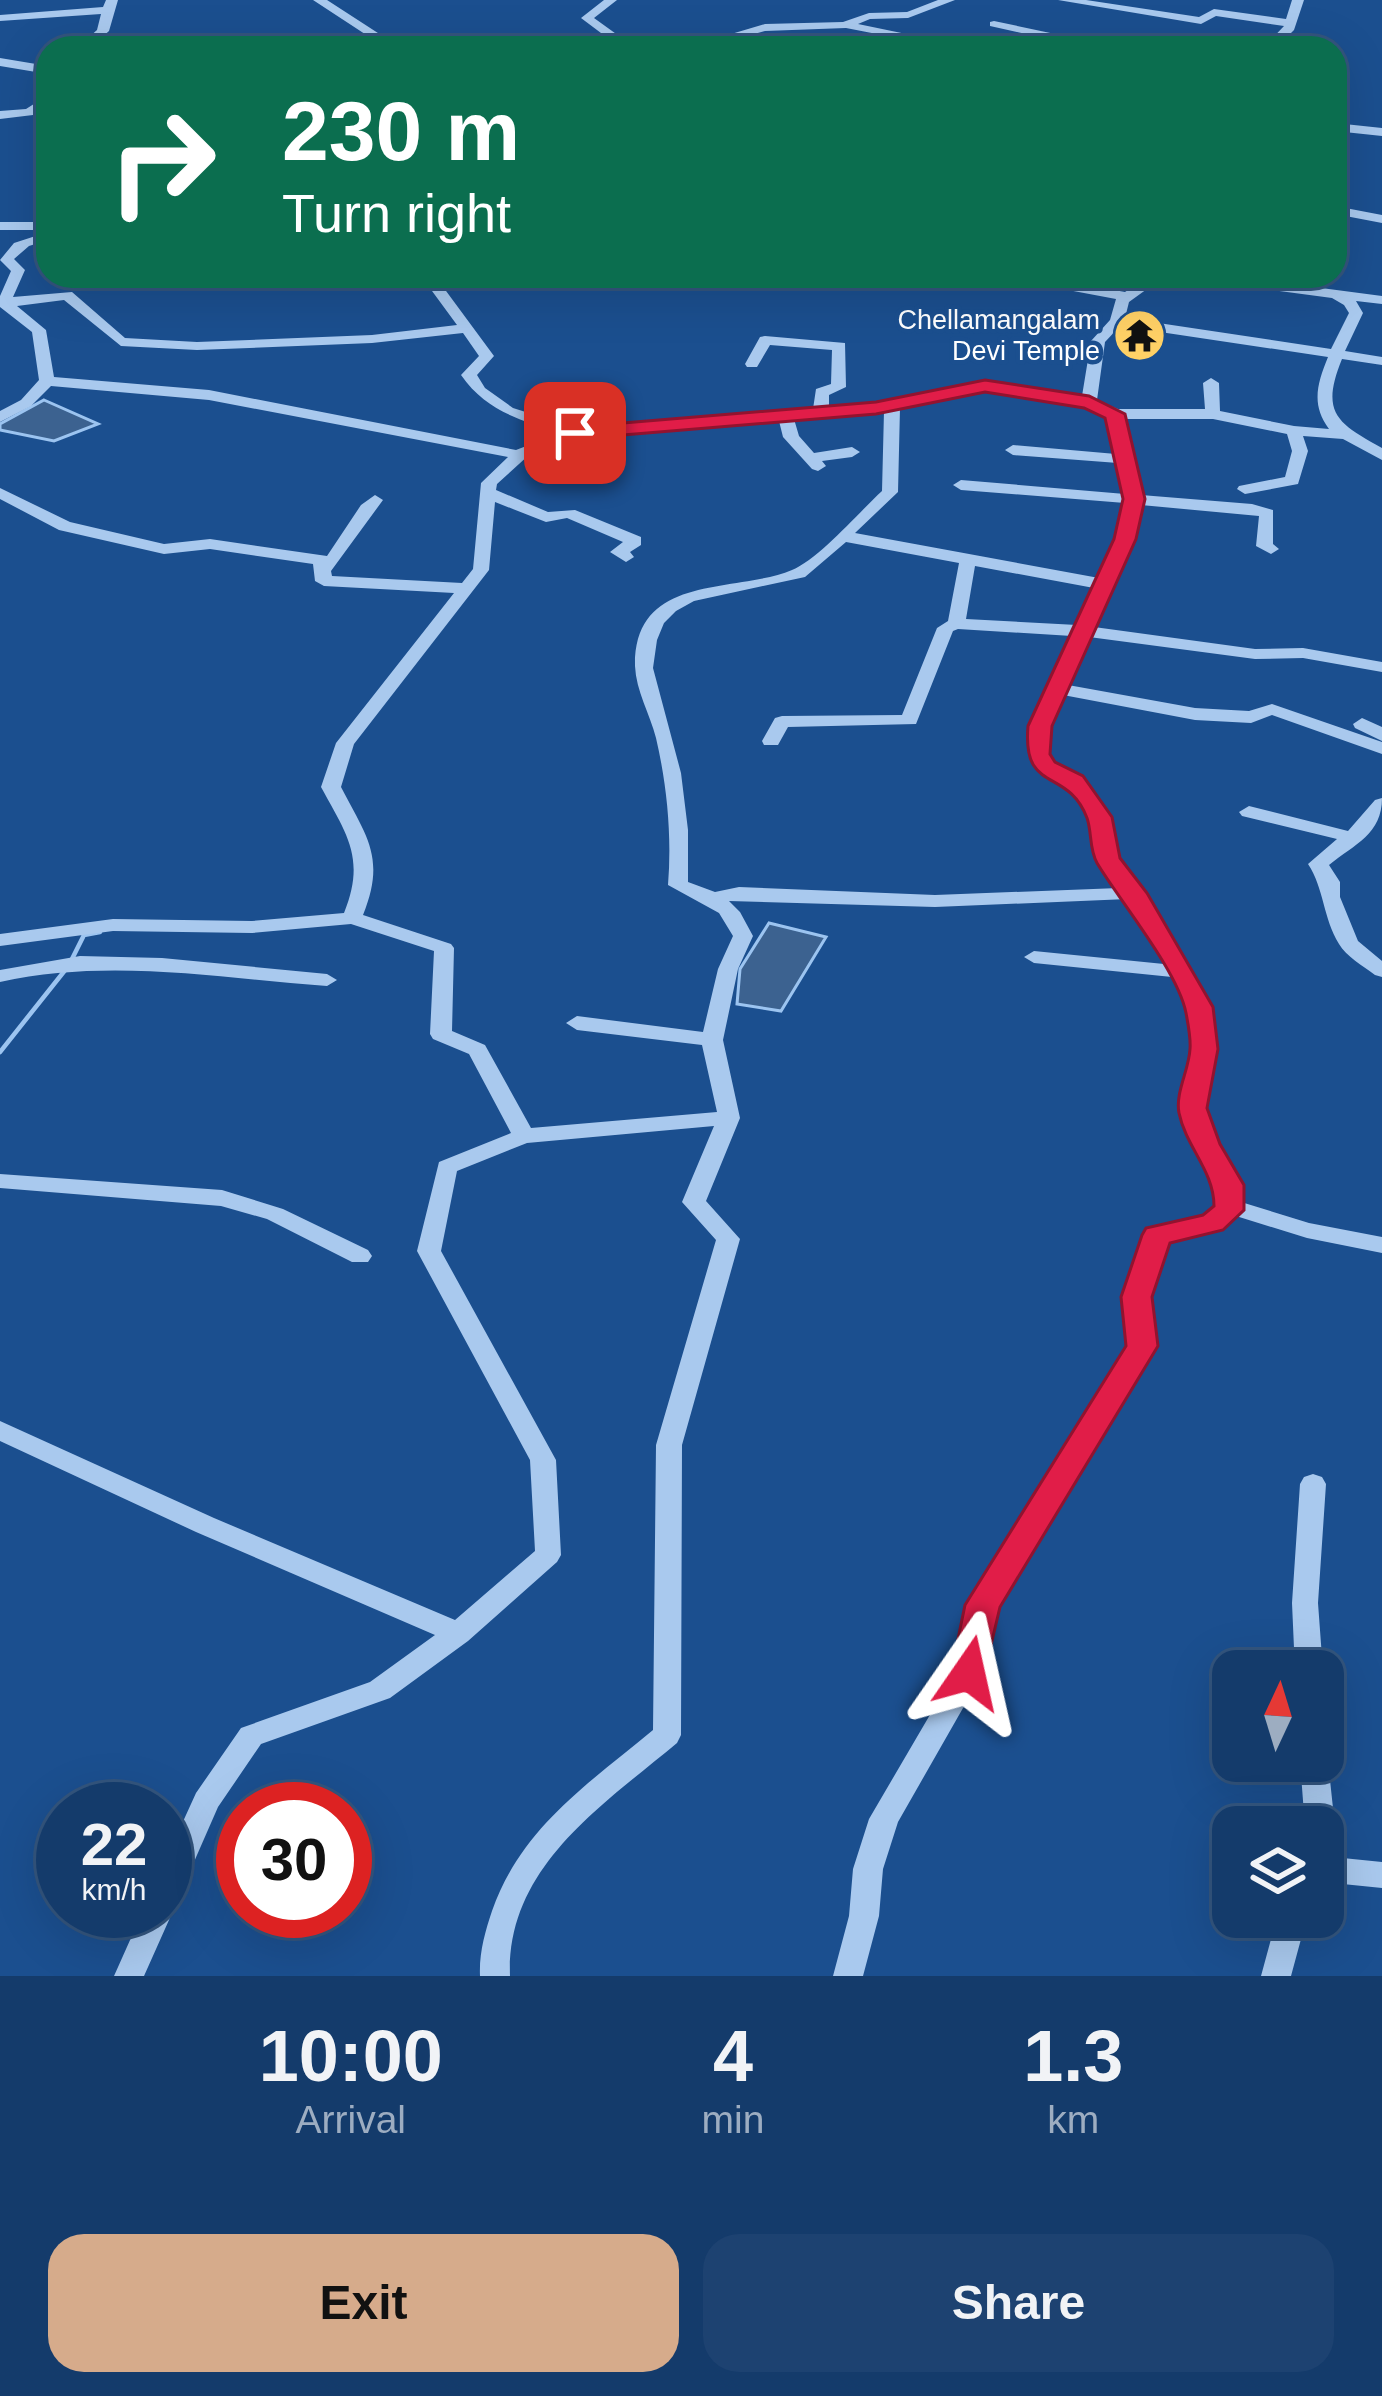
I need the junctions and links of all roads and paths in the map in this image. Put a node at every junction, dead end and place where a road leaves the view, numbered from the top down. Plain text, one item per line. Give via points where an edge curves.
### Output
1 (319, 0) edge
2 (611, 0) edge
3 (949, 0) edge
4 (1064, 0) edge
5 (1298, 0) edge
6 (110, 5) edge
7 (0, 18) edge
8 (1290, 23) junction
9 (994, 24) dead end
10 (836, 29) junction
11 (97, 36) edge
12 (375, 36) edge
13 (612, 36) edge
14 (735, 36) edge
15 (885, 36) edge
16 (1048, 36) edge
17 (1279, 36) edge
18 (0, 62) edge
19 (36, 68) edge
20 (36, 107) edge
21 (0, 115) edge
22 (1347, 128) edge
23 (1382, 132) edge
24 (1347, 212) edge
25 (1382, 219) edge
26 (0, 226) edge
27 (36, 226) edge
28 (36, 239) edge
29 (437, 288) edge
30 (1081, 288) edge
31 (1142, 288) edge
32 (1290, 288) edge
33 (1336, 294) junction
34 (1130, 297) junction
35 (1382, 300) edge
36 (3, 304) edge
37 (1117, 321) junction
38 (468, 328) junction
39 (1338, 357) junction
40 (1382, 361) edge
41 (752, 364) dead end
42 (47, 381) junction
43 (1211, 383) dead end
44 (1089, 402) junction
45 (892, 405) junction
46 (821, 412) junction
47 (784, 414) junction
48 (1115, 414) junction
49 (1213, 414) junction
50 (0, 417) edge
51 (1294, 431) junction
52 (575, 433) junction
53 (1351, 435) junction
54 (1012, 450) dead end
55 (852, 452) dead end
56 (520, 455) junction
57 (1382, 455) edge
58 (1123, 459) junction
59 (961, 485) dead end
60 (1245, 489) dead end
61 (0, 493) edge
62 (489, 494) junction
63 (1134, 499) junction
64 (374, 500) dead end
65 (842, 536) junction
66 (1270, 549) dead end
67 (626, 557) dead end
68 (968, 559) junction
69 (326, 567) junction
70 (1103, 584) junction
71 (466, 588) junction
72 (956, 624) junction
73 (1084, 631) junction
74 (1382, 667) edge
75 (1059, 689) junction
76 (1363, 724) dead end
77 (1382, 735) edge
78 (771, 741) dead end
79 (1382, 748) edge
80 (1382, 804) edge
81 (1249, 812) dead end
82 (1351, 837) junction
83 (1134, 893) junction
84 (716, 898) junction
85 (352, 917) junction
86 (5, 935) edge
87 (1034, 956) dead end
88 (1382, 971) edge
89 (1181, 972) junction
90 (0, 976) edge
91 (327, 980) dead end
92 (577, 1023) dead end
93 (712, 1040) junction
94 (729, 1118) junction
95 (524, 1136) junction
96 (0, 1181) edge
97 (1229, 1206) junction
98 (1382, 1245) edge
99 (360, 1256) dead end
100 (0, 1430) edge
101 (1312, 1484) dead end
102 (458, 1633) junction
103 (1308, 1650) edge
104 (192, 1833) edge
105 (1344, 1870) edge
106 (1382, 1875) edge
107 (146, 1938) edge
108 (1286, 1938) edge
109 (129, 1976) edge
110 (495, 1976) edge
111 (848, 1976) edge
112 (1276, 1976) edge

1 - 12 street
2 - 13 street via 587,18
3 - 10 street
4 - 8 street via 1202,21 1223,13
5 - 8 street
6 - 7 street
6 - 11 street
8 - 17 street
9 - 16 street
10 - 14 street
10 - 15 street
18 - 19 street
20 - 21 street
22 - 23 street
24 - 25 street
26 - 27 street
28 - 36 street via 10,253 18,270
29 - 38 street
30 - 34 street
31 - 34 street
32 - 33 street
33 - 35 street
33 - 39 street via 1356,313
34 - 37 street
36 - 38 street via 67,296 121,342 140,343 372,339
36 - 42 street via 39,331
37 - 39 street
37 - 44 street via 1098,341
38 - 52 street via 487,356 469,375 480,391 508,411
39 - 40 street
39 - 53 street via 1324,408
41 - 46 street via 765,340 840,346 838,387 821,392
42 - 50 street
42 - 56 street via 209,394
43 - 49 street
44 - 45 street via 985,386
44 - 48 street
45 - 46 street
45 - 65 street via 890,492
46 - 47 street
47 - 52 street
47 - 55 street via 791,437 814,462
48 - 49 street
48 - 58 street
49 - 51 street
51 - 53 street
51 - 60 street via 1300,451 1292,481
52 - 56 street
53 - 57 street
54 - 58 street
56 - 62 street via 489,483
58 - 63 street
59 - 63 street
61 - 69 street via 65,526 128,541 304,556
62 - 67 street via 546,517 569,512 635,542 618,552
62 - 71 street via 481,570
63 - 66 street via 1267,513
63 - 70 street
64 - 69 street
65 - 68 street
65 - 84 street via 794,576 713,589 676,605 659,615 648,639 645,692 665,740 680,843 677,885
68 - 70 street
68 - 72 street
69 - 71 street via 324,581
70 - 73 street
71 - 85 street via 345,743 331,787 366,851 368,884
72 - 73 street
72 - 78 street via 946,628 909,720 782,722
73 - 74 street
73 - 75 street
75 - 79 street via 1196,715 1251,717 1272,709
75 - 83 street via 1040,726 1037,754 1087,799 1107,859
76 - 77 street
80 - 82 street
81 - 82 street
82 - 88 street via 1318,864 1349,944
83 - 84 street via 974,901
83 - 89 street
84 - 93 street via 743,936
85 - 86 street
85 - 95 street via 444,948 441,1034 477,1050
87 - 89 street
89 - 97 street via 1199,1007 1204,1049 1192,1108 1229,1185
90 - 91 street via 130,959
92 - 93 street
93 - 94 street
94 - 95 street
94 - 110 street via 694,1202 728,1239 669,1445 667,1735 550,1830 511,1891
95 - 102 street via 446,1167 429,1251 544,1460 548,1555
96 - 99 street via 222,1198
97 - 98 street
97 - 111 street via 1212,1223 1157,1235 1137,1297 1142,1346 983,1605 969,1673 884,1819
100 - 102 street
101 - 103 street
102 - 104 street via 380,1690 251,1736
105 - 106 street
107 - 109 street
108 - 112 street

